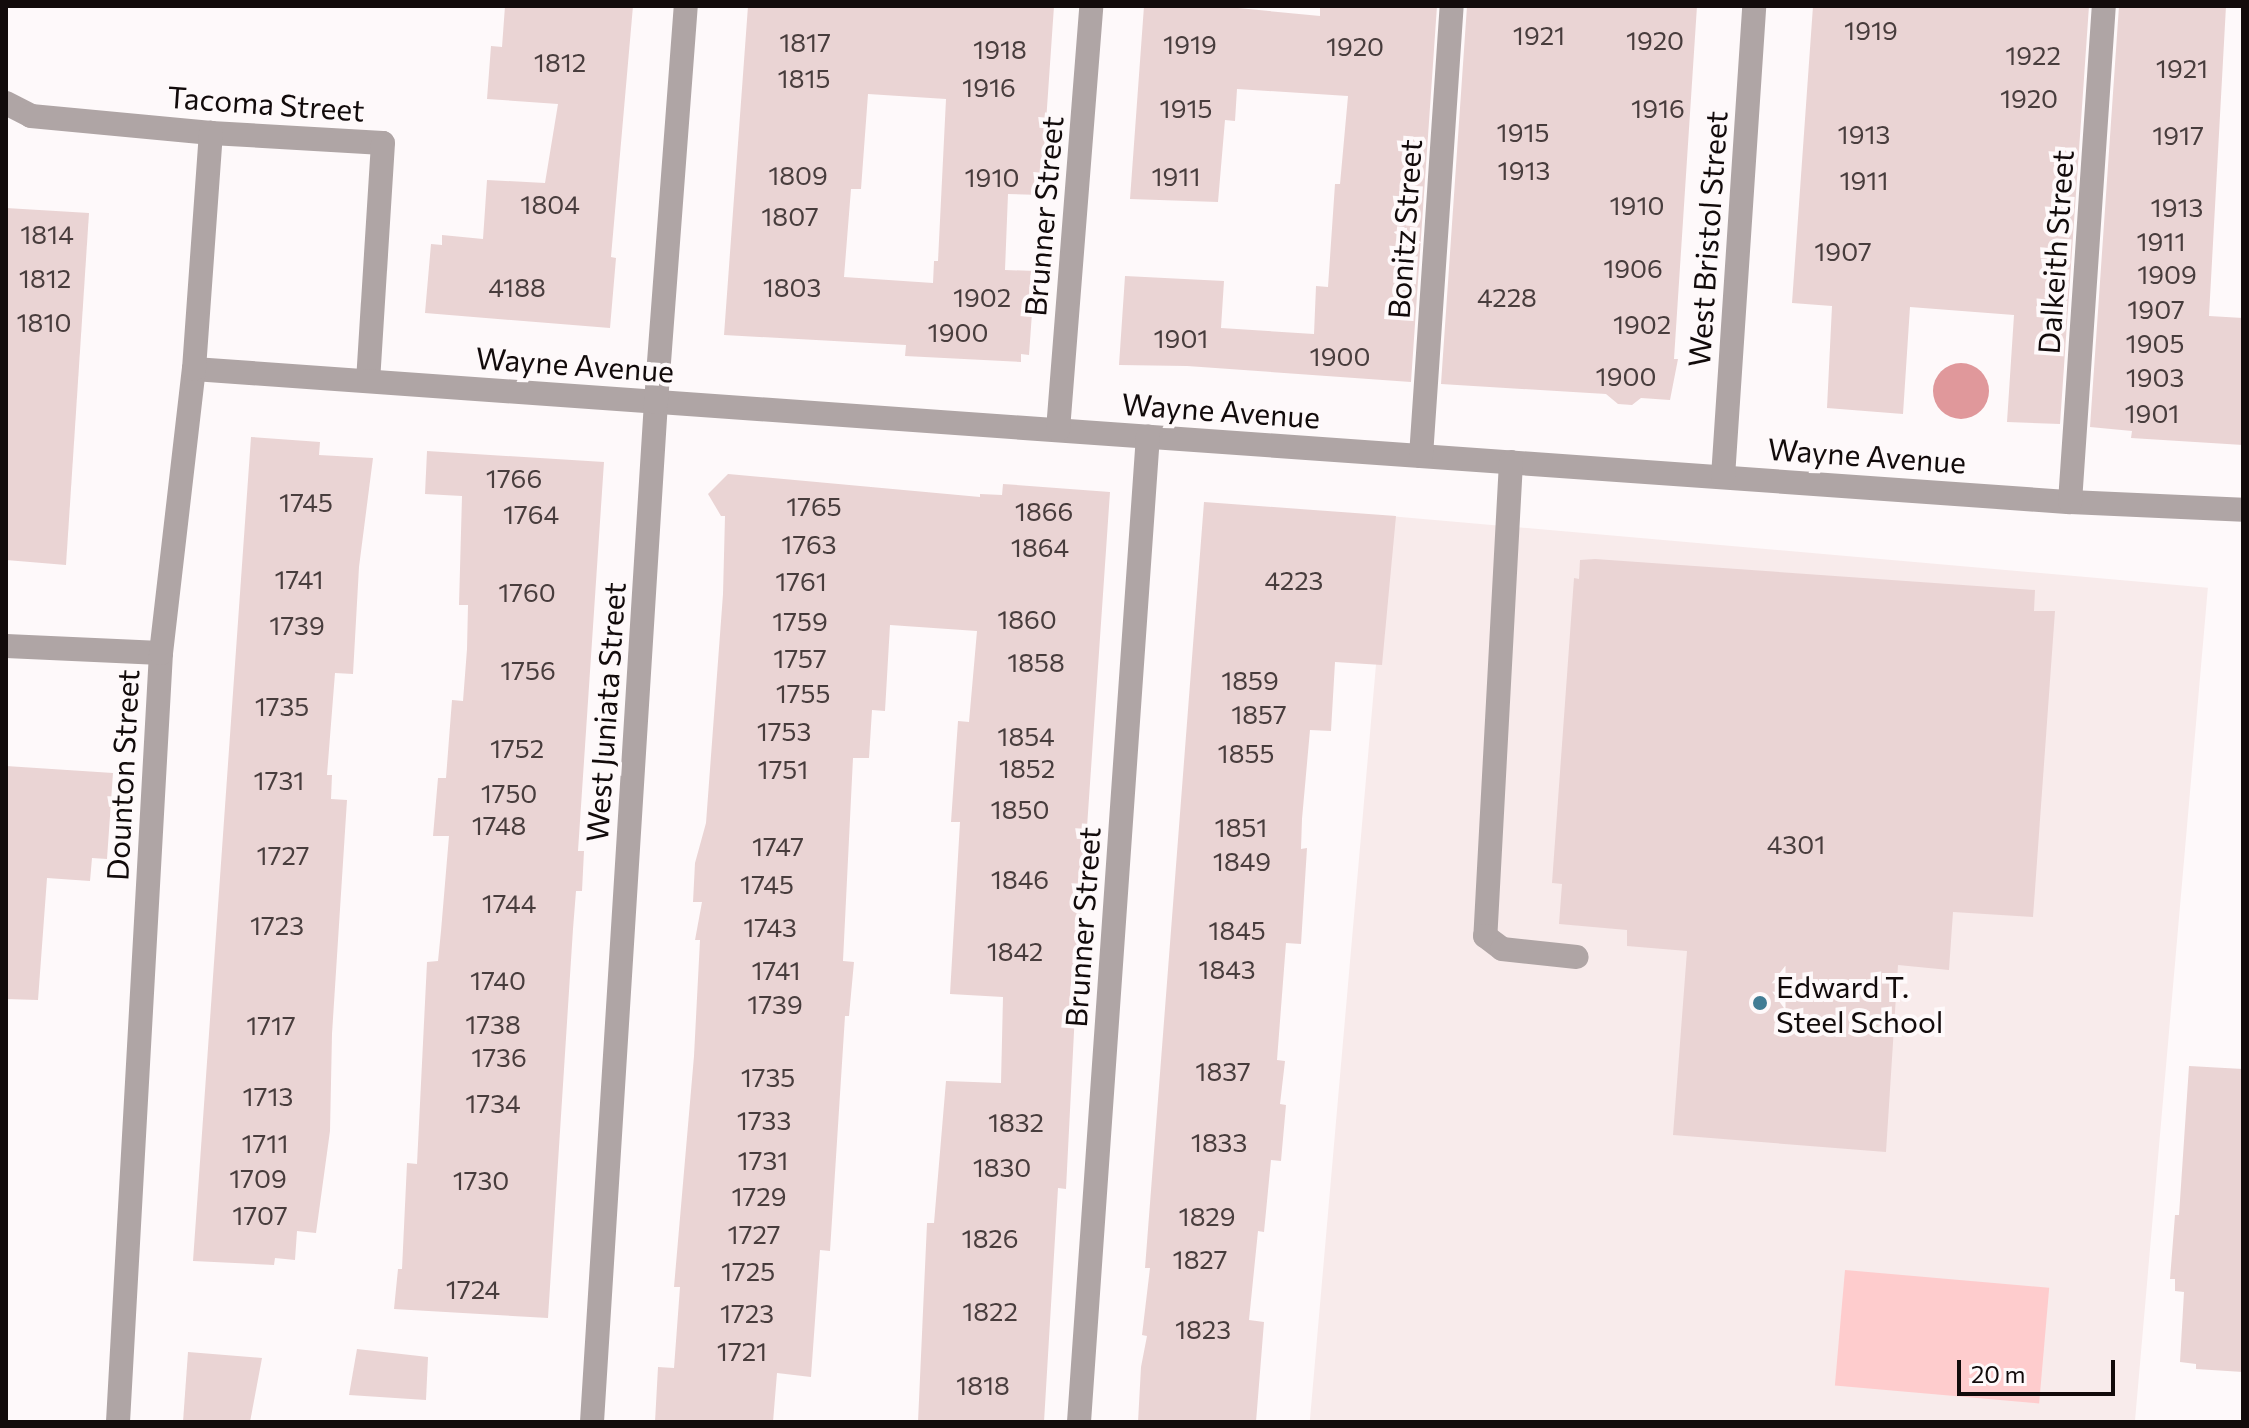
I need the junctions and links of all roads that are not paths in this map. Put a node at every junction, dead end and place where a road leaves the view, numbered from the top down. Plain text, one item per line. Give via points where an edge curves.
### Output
1 (686, 6) edge
2 (1091, 6) edge
3 (1452, 6) edge
4 (1754, 6) edge
5 (2104, 6) edge
6 (6, 103) edge
7 (211, 133) junction
8 (194, 369) junction
9 (368, 381) junction
10 (656, 402) junction
11 (1058, 430) junction
12 (1148, 436) junction
13 (1421, 456) junction
14 (1511, 462) junction
15 (1723, 477) junction
16 (2070, 502) junction
17 (2243, 510) edge
18 (6, 646) edge
19 (161, 653) junction
20 (1577, 957) dead end
21 (118, 1422) edge
22 (592, 1422) edge
23 (1079, 1422) edge

1 - 10 street, West Juniata Street
2 - 11 street, Brunner Street
3 - 13 street, Bonitz Street
4 - 15 street, West Bristol Street
5 - 16 street, Dalkeith Street
6 - 7 street, Tacoma Street via 31,116
7 - 8 street, Dounton Street
7 - 9 street, Tacoma Street via 383,143
8 - 9 street, Wayne Avenue
8 - 19 street, Dounton Street
9 - 10 street, Wayne Avenue
10 - 11 street, Wayne Avenue
10 - 22 street, West Juniata Street
11 - 12 street, Wayne Avenue
12 - 13 street, Wayne Avenue
12 - 23 street, Brunner Street
13 - 14 street, Wayne Avenue
14 - 15 street, Wayne Avenue
14 - 20 street via 1485,936 1502,949
15 - 16 street, Wayne Avenue
16 - 17 street, Wayne Avenue
18 - 19 street
19 - 21 street, Dounton Street

